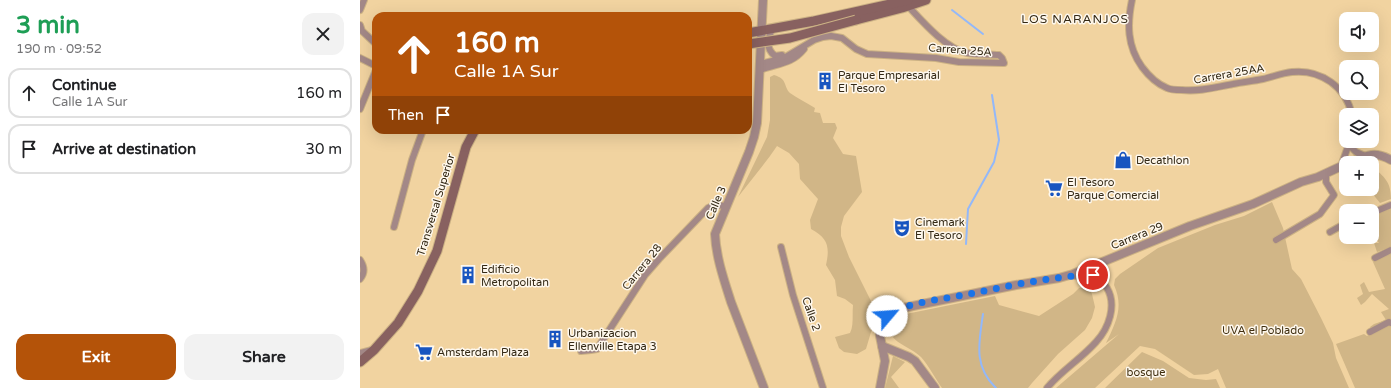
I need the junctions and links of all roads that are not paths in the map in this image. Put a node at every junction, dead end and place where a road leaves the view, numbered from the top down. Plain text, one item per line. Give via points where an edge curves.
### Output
1 (364, 0) edge
2 (763, 0) edge
3 (926, 0) edge
4 (1132, 0) edge
5 (908, 3) edge
6 (360, 10) edge
7 (360, 25) edge
8 (772, 29) junction
9 (761, 31) junction
10 (752, 32) edge
11 (372, 40) edge
12 (752, 43) edge
13 (806, 46) junction
14 (791, 54) junction
15 (360, 58) edge
16 (372, 64) edge
17 (760, 67) junction
18 (372, 80) edge
19 (1350, 108) edge
20 (360, 109) edge
21 (422, 134) edge
22 (473, 134) edge
23 (1353, 148) edge
24 (1365, 156) joint
25 (1391, 160) edge
26 (1339, 168) edge
27 (1326, 173) junction
28 (1391, 205) edge
29 (728, 206) junction
30 (1379, 210) edge
31 (394, 227) dead end
32 (1339, 227) edge
33 (1330, 232) dead end
34 (1276, 240) dead end
35 (781, 247) dead end
36 (1391, 250) edge
37 (1376, 258) dead end
38 (360, 260) edge
39 (1059, 278) junction
40 (360, 279) edge
41 (1391, 323) edge
42 (1370, 332) dead end
43 (882, 346) junction
44 (374, 350) junction
45 (581, 351) dead end
46 (360, 353) edge
47 (360, 362) edge
48 (764, 388) edge
49 (823, 388) edge
50 (880, 388) edge
51 (935, 388) edge
52 (1047, 388) edge

1 - 6 street
2 - 9 street
3 - 5 main road
4 - 19 street, Carrera 25AA via 1129,35 1136,59 1146,72 1168,89 1194,91 1292,72 1308,72 1324,77 1337,86
5 - 8 main road
5 - 12 main road, bridge via 790,38
5 - 13 street, Carrera 25A via 927,26 950,45 966,53 999,55 1004,63 867,54 837,36 823,37
7 - 11 street via 362,31
8 - 9 main road
8 - 14 street via 768,43 771,51 775,56
9 - 10 main road
9 - 17 street
13 - 14 street, Carrera 25A
13 - 17 street, Carrera 25A via 799,55 789,61
14 - 17 street, Carrera 25A
15 - 16 street
17 - 29 street, Calle 3 via 754,137
18 - 20 street
21 - 31 street
22 - 44 main road, Transversal Superior via 466,147 437,251 410,306
23 - 24 street
24 - 25 street via 1377,154
26 - 27 street, Carrera 29
27 - 34 street via 1326,182 1334,195 1320,214
27 - 39 street, Carrera 29 via 1253,204
28 - 30 street
29 - 45 street, Carrera 28 via 714,205 708,208 645,275 597,349
29 - 48 street, Calle 3 via 715,234 716,245 724,281
32 - 33 street
35 - 49 street, Calle 2 via 793,295
36 - 37 street
38 - 40 street via 364,269
39 - 43 street, Carrera 29 via 923,303 894,311 879,325
39 - 52 street via 1093,275 1102,281 1109,292 1112,305 1107,324 1097,342
41 - 42 street
43 - 50 street, Carrera 29 via 885,361
43 - 51 street via 915,361
44 - 46 street
44 - 47 main road, Transversal Superior

